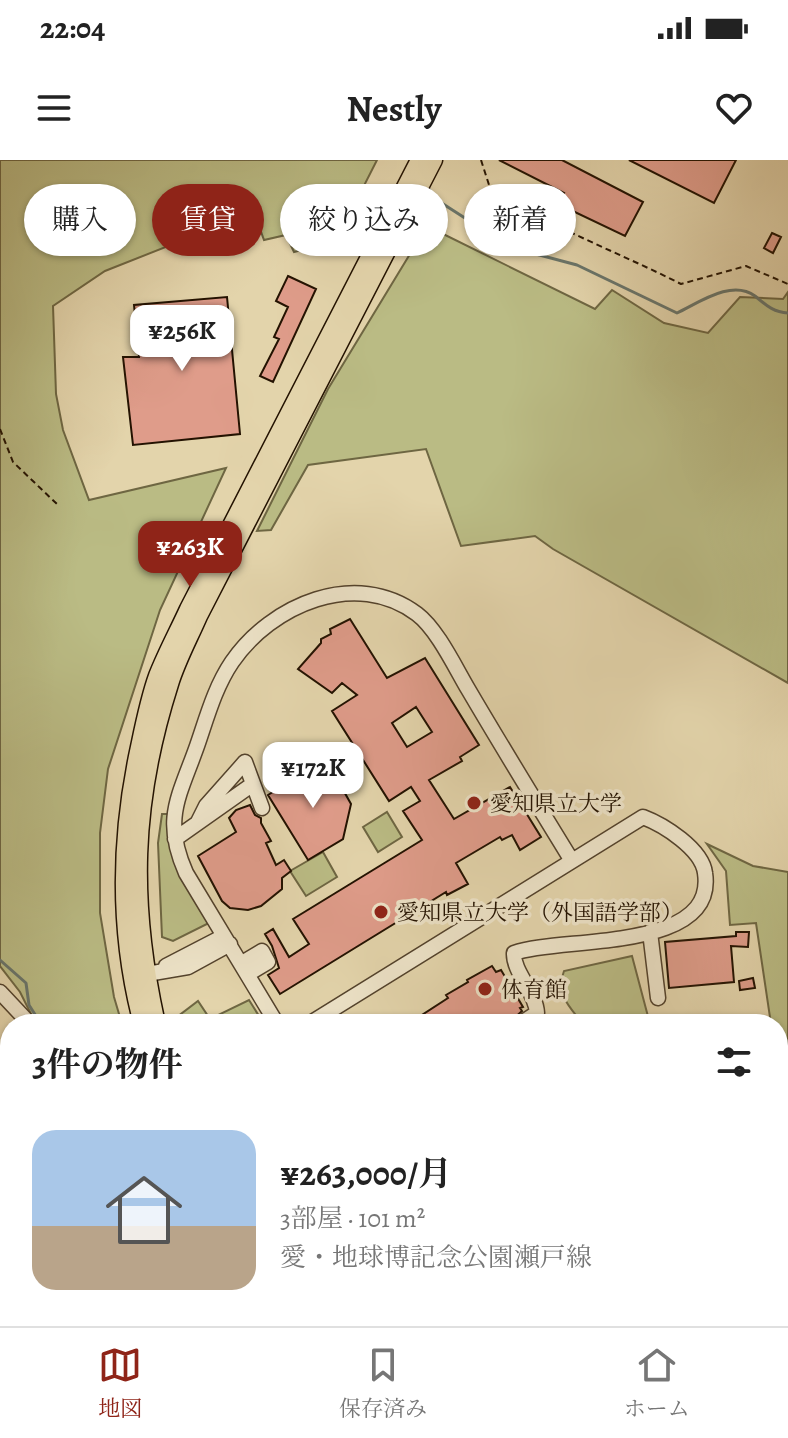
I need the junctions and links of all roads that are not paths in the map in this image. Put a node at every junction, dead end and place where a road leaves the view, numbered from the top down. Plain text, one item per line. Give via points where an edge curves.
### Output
1 (419, 160) edge
2 (434, 160) edge
3 (412, 184) edge
4 (417, 184) edge
5 (376, 256) edge
6 (378, 256) edge
7 (253, 784) junction
8 (262, 808) dead end
9 (198, 822) junction
10 (175, 839) junction
11 (572, 861) junction
12 (650, 932) junction
13 (227, 940) junction
14 (147, 974) junction
15 (131, 982) junction
16 (0, 992) edge
17 (658, 998) dead end
18 (21, 1014) edge
19 (139, 1014) edge
20 (155, 1014) edge
21 (271, 1014) edge
22 (325, 1014) edge
23 (535, 1014) edge

1 - 3 main road
2 - 4 main road
5 - 15 main road via 157,677 133,772 125,836 123,908
6 - 14 main road via 170,682 146,772 138,835 140,934
7 - 8 street
7 - 9 street
7 - 9 street via 245,762
9 - 10 street
10 - 11 street via 175,802 220,682 234,660 270,623 329,594 350,592 373,594 419,615
10 - 13 street via 186,873
11 - 12 street via 643,817 697,854 707,883 701,904 694,914
11 - 22 street
12 - 17 street
12 - 23 street via 514,953 537,1004
13 - 14 street via 188,967
13 - 21 street
14 - 15 street
14 - 20 main road
15 - 19 main road
16 - 18 street

